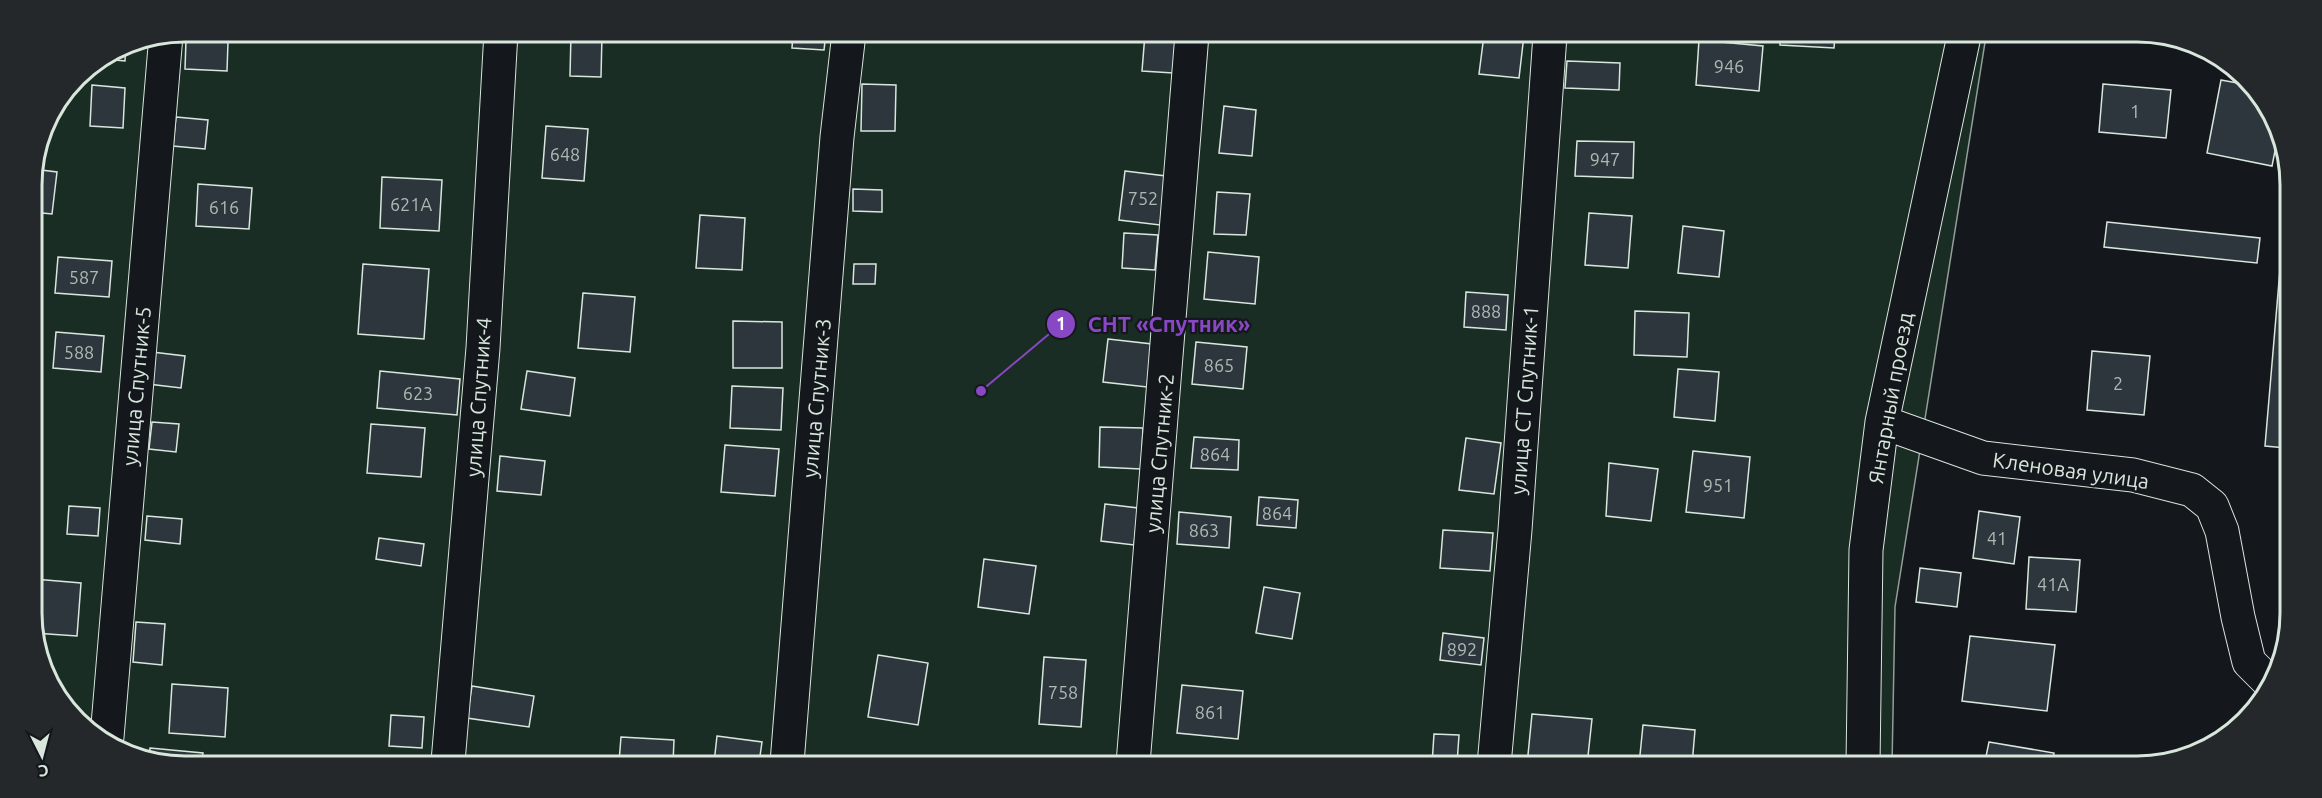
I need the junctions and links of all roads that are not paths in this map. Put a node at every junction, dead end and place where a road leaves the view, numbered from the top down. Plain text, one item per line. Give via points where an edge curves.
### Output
1 (500, 42) edge
2 (848, 42) edge
3 (1191, 42) edge
4 (1550, 42) edge
5 (1963, 42) edge
6 (165, 43) edge
7 (1882, 422) junction
8 (2264, 677) edge
9 (107, 733) edge
10 (449, 756) edge
11 (788, 756) edge
12 (1134, 756) edge
13 (1495, 756) edge
14 (1863, 756) edge

1 - 10 street, улица Спутник-4 via 483,348
2 - 11 street, улица Спутник-3
3 - 12 street, улица Спутник-2
4 - 13 street, улица СТ Спутник-1
5 - 7 street, Янтарный проезд
6 - 9 street, улица Спутник-5
7 - 8 street, Кленовая улица via 1983,458 2133,475 2192,490 2212,506 2223,531 2249,662
7 - 14 street, Янтарный проезд via 1866,550

